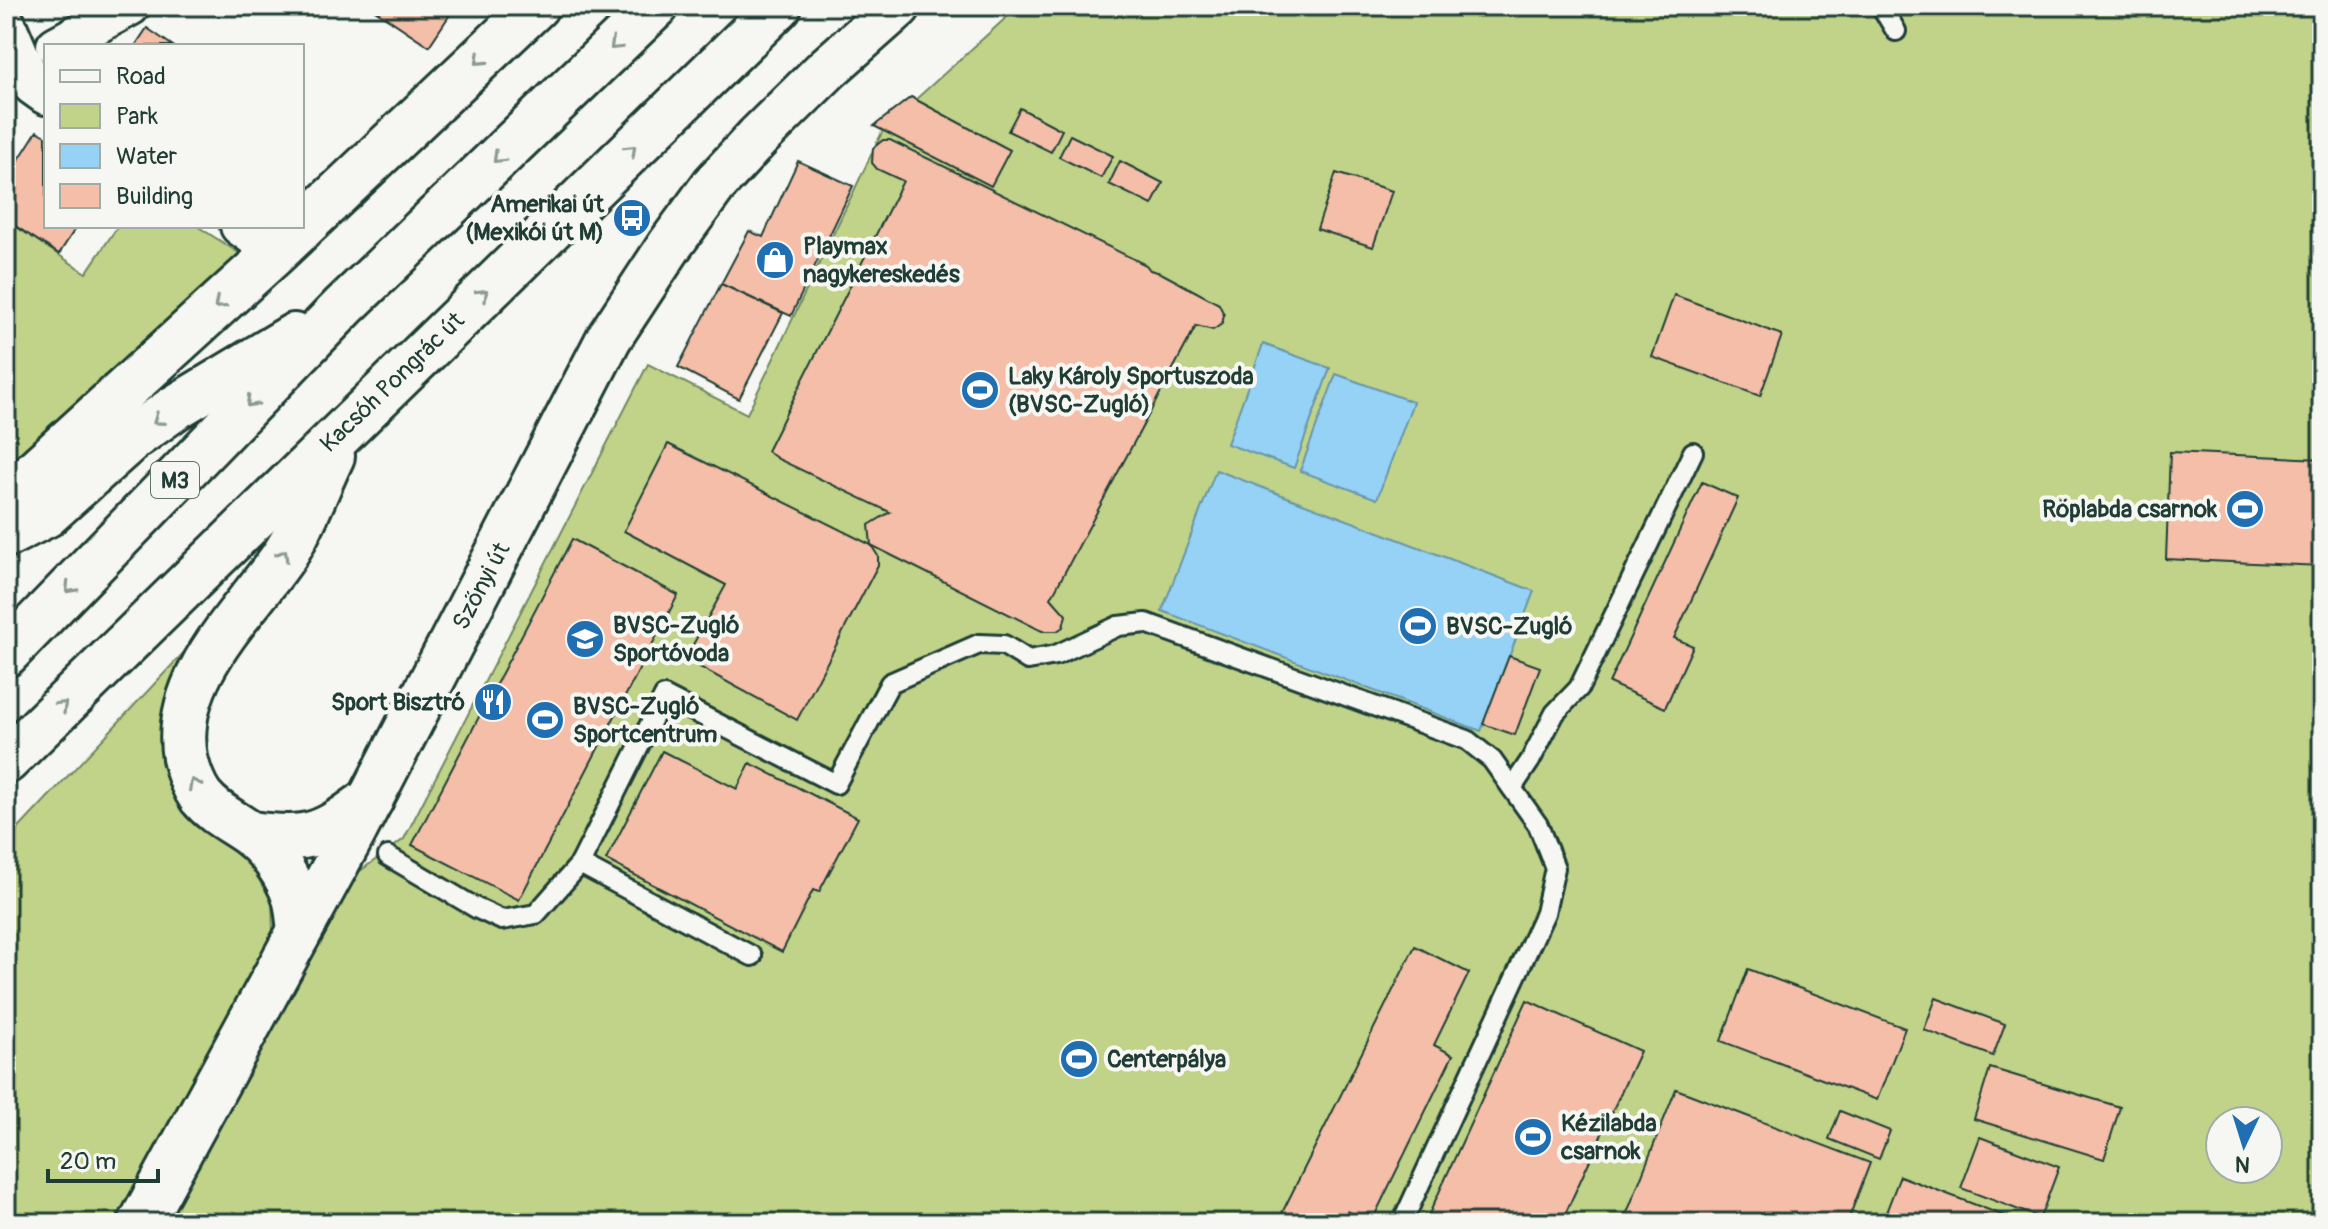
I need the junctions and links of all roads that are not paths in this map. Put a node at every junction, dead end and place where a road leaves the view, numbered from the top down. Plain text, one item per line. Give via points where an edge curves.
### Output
1 (130, 6) edge
2 (536, 6) edge
3 (656, 6) edge
4 (779, 6) edge
5 (898, 6) edge
6 (1881, 6) edge
7 (6, 24) edge
8 (1896, 31) dead end
9 (60, 44) edge
10 (25, 63) edge
11 (44, 94) edge
12 (304, 226) edge
13 (243, 228) edge
14 (301, 228) edge
15 (276, 252) junction
16 (344, 306) junction
17 (347, 426) junction
18 (1693, 452) dead end
19 (6, 498) edge
20 (6, 535) edge
21 (6, 654) edge
22 (6, 761) edge
23 (1512, 788) junction
24 (371, 799) junction
25 (251, 834) junction
26 (388, 856) dead end
27 (580, 864) junction
28 (300, 928) junction
29 (752, 956) dead end
30 (141, 1223) edge
31 (1402, 1223) edge

1 - 9 street
2 -> 12 main road
3 -> 16 main road, M3
17 -> 4 main road, Kacsóh Pongrác út
5 - 24 main road, Szőnyi út via 758,137 714,185 661,258 609,338
6 - 8 lane
7 - 10 street
10 - 11 street via 32,85
13 - 15 street
14 -> 15 main road
15 -> 19 main road
16 -> 20 main road via 176,407 131,439 46,515
16 -> 21 main road, M3
22 -> 17 main road, Kacsóh Pongrác út
25 -> 17 main road via 225,820 200,796 182,742 186,705 237,616 283,558
18 - 23 lane via 1579,688 1555,713
23 - 27 lane via 1492,760 1467,740 1146,623 1118,626 1056,655 1028,660 1004,645 979,644 890,683 836,784 664,696
23 - 31 lane via 1538,825 1555,868 1545,913
24 - 25 main road via 333,828 306,836
24 - 28 main road, Szőnyi út
25 - 28 main road via 279,866 295,898
26 - 27 lane via 502,920 536,914
27 - 29 lane
28 - 30 main road, Szőnyi út

